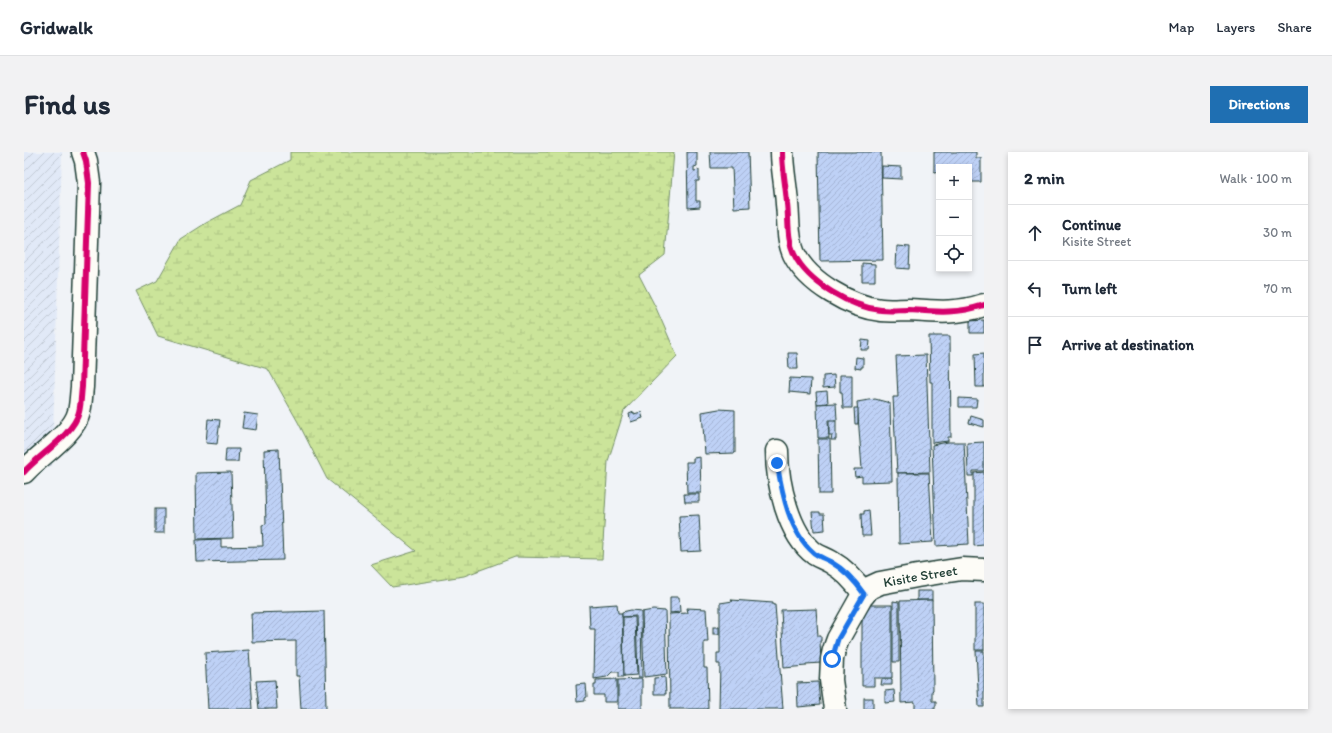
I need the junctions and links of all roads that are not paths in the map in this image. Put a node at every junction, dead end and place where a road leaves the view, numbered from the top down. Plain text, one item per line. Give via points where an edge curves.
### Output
1 (83, 152) edge
2 (782, 152) edge
3 (984, 305) edge
4 (777, 450) dead end
5 (24, 472) edge
6 (984, 570) edge
7 (864, 594) junction
8 (835, 709) edge

1 - 5 street via 89,183 79,412 67,432
2 - 3 street via 789,240 798,262 806,272 851,302 881,310 948,312
4 - 7 street via 781,489 799,535 816,554 847,574
6 - 7 street, Kisite Street via 956,570 880,583
7 - 8 street, Kisite Street via 834,650 831,680

